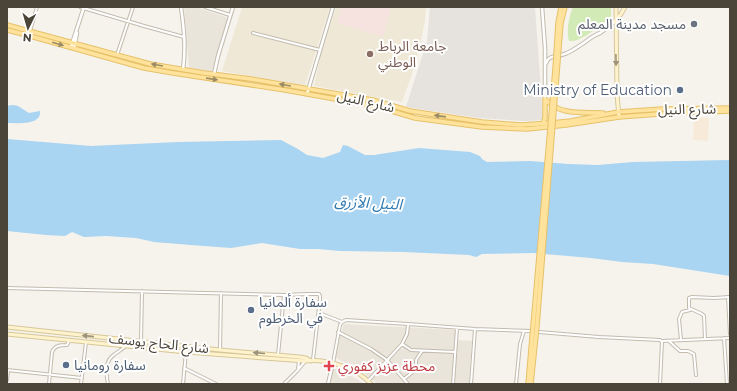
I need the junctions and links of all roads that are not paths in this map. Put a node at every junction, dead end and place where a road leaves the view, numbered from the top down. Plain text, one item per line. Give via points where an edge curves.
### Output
1 (37, 7) edge
2 (83, 7) edge
3 (132, 7) edge
4 (181, 7) edge
5 (205, 7) edge
6 (233, 7) edge
7 (333, 7) edge
8 (542, 7) edge
9 (560, 7) edge
10 (565, 7) edge
11 (616, 7) edge
12 (625, 7) edge
13 (230, 15) junction
14 (128, 21) junction
15 (615, 21) junction
16 (560, 23) junction
17 (7, 25) edge
18 (7, 30) edge
19 (30, 31) junction
20 (253, 33) dead end
21 (185, 37) junction
22 (73, 43) junction
23 (72, 48) junction
24 (320, 50) junction
25 (117, 55) junction
26 (545, 65) junction
27 (183, 70) junction
28 (214, 74) junction
29 (308, 89) junction
30 (307, 94) junction
31 (545, 99) junction
32 (730, 108) edge
33 (730, 111) edge
34 (618, 112) junction
35 (606, 114) junction
36 (619, 116) junction
37 (543, 123) junction
38 (7, 288) edge
39 (142, 291) junction
40 (222, 293) junction
41 (284, 295) junction
42 (729, 297) edge
43 (690, 310) junction
44 (319, 312) junction
45 (342, 322) junction
46 (408, 324) junction
47 (7, 327) edge
48 (457, 328) junction
49 (474, 329) junction
50 (524, 331) junction
51 (531, 331) dead end
52 (338, 332) junction
53 (539, 332) dead end
54 (7, 334) edge
55 (730, 334) edge
56 (724, 338) junction
57 (730, 338) edge
58 (125, 339) junction
59 (705, 339) junction
60 (668, 340) junction
61 (680, 340) junction
62 (70, 341) junction
63 (141, 341) junction
64 (662, 341) junction
65 (86, 342) junction
66 (402, 344) junction
67 (124, 346) junction
68 (220, 350) junction
69 (422, 351) junction
70 (186, 352) junction
71 (455, 352) junction
72 (278, 355) junction
73 (300, 357) junction
74 (306, 360) junction
75 (387, 360) junction
76 (299, 361) junction
77 (312, 361) junction
78 (333, 363) junction
79 (184, 368) junction
80 (8, 370) edge
81 (297, 371) junction
82 (49, 374) junction
83 (696, 375) dead end
84 (82, 378) junction
85 (404, 379) junction
86 (7, 380) edge
87 (368, 381) junction
88 (48, 384) edge
89 (81, 384) edge
90 (108, 384) edge
91 (183, 384) edge
92 (216, 384) edge
93 (284, 384) edge
94 (328, 384) edge
95 (371, 384) edge
96 (408, 384) edge
97 (453, 384) edge
98 (471, 384) edge
99 (516, 384) edge
100 (528, 384) edge
101 (531, 384) edge
102 (660, 384) edge
103 (727, 384) edge

1 - 19 street
2 - 14 street
2 - 22 street
3 - 14 street
4 - 21 street
5 - 13 street
6 - 13 street
7 - 24 street
8 - 26 street
9 - 16 main road
10 - 16 main road
11 - 15 main road
12 - 15 main road
13 - 28 street
14 - 21 street
14 - 25 street
15 - 26 street via 568,53 551,57
15 -> 34 main road
16 - 100 main road, bridge
16 - 101 main road, bridge
17 - 19 main road, شارع النيل
18 -> 23 main road, شارع النيل
19 - 22 main road, شارع النيل
20 - 24 street
21 - 27 street
22 - 23 street
22 - 25 main road, شارع النيل
23 -> 30 main road, شارع النيل via 158,71
24 - 29 street
27 -> 25 main road, شارع النيل
26 - 31 street
27 - 28 main road, شارع النيل
29 -> 28 main road, شارع النيل
29 - 30 street
37 -> 29 main road, شارع النيل via 521,125 438,116 372,100
30 - 36 main road, شارع النيل via 378,107 415,118 494,128 551,127
31 - 35 main road via 565,111
31 - 37 main road
32 - 34 main road, شارع النيل
33 - 36 main road, شارع النيل
34 - 35 main road, شارع النيل
34 - 36 main road
35 - 37 main road, شارع النيل
38 - 39 street
39 - 40 street
39 - 63 street
40 - 41 street
40 - 68 street
41 - 44 street via 319,294
41 - 72 street
42 - 43 street via 690,297
42 - 55 street
43 - 59 street via 704,316
43 - 61 street via 682,312 680,317
44 - 45 street
44 - 77 street
45 - 46 street via 351,320
45 - 52 street
46 - 48 street
46 - 66 street
58 -> 47 main road, شارع الحاج يوسف
48 - 49 street
48 - 71 street
49 - 50 street
49 - 98 street
50 - 51 street
50 - 99 street via 520,344
52 - 75 street
52 - 78 street
53 - 64 street
54 - 62 main road, شارع الحاج يوسف
56 - 57 street
56 - 59 street
56 - 103 street
58 - 63 main road, شارع الحاج يوسف
58 - 67 main road
59 - 61 street
60 - 61 street
60 - 64 street
60 - 83 street via 680,351 694,354
62 - 65 main road, شارع الحاج يوسف
62 - 82 street via 53,349
63 - 68 main road, شارع الحاج يوسف
64 - 102 street
65 - 67 main road, شارع الحاج يوسف
65 - 84 street
66 - 69 street via 411,350
66 - 75 street
67 - 70 main road, شارع الحاج يوسف
67 - 90 street via 109,360 106,370
72 -> 68 main road, شارع الحاج يوسف
69 - 71 street
69 - 85 street via 416,360 415,370
70 - 76 main road, شارع الحاج يوسف
70 - 79 street
71 - 97 street
72 - 73 main road, شارع الحاج يوسف
73 - 74 main road, شارع الحاج يوسف
73 - 76 street
74 - 76 main road, شارع الحاج يوسف
74 - 77 main road, شارع الحاج يوسف
74 - 81 street
75 - 85 street
75 - 87 street
76 - 81 street
77 - 78 main road, شارع الحاج يوسف
78 - 87 main road, شارع الحاج يوسف via 342,365
78 - 94 street
79 - 91 street
79 - 92 street
80 - 82 street
80 - 86 street
81 - 93 street
82 - 84 street
82 - 88 street
84 - 89 street
85 - 96 street
87 - 95 main road, شارع الحاج يوسف

